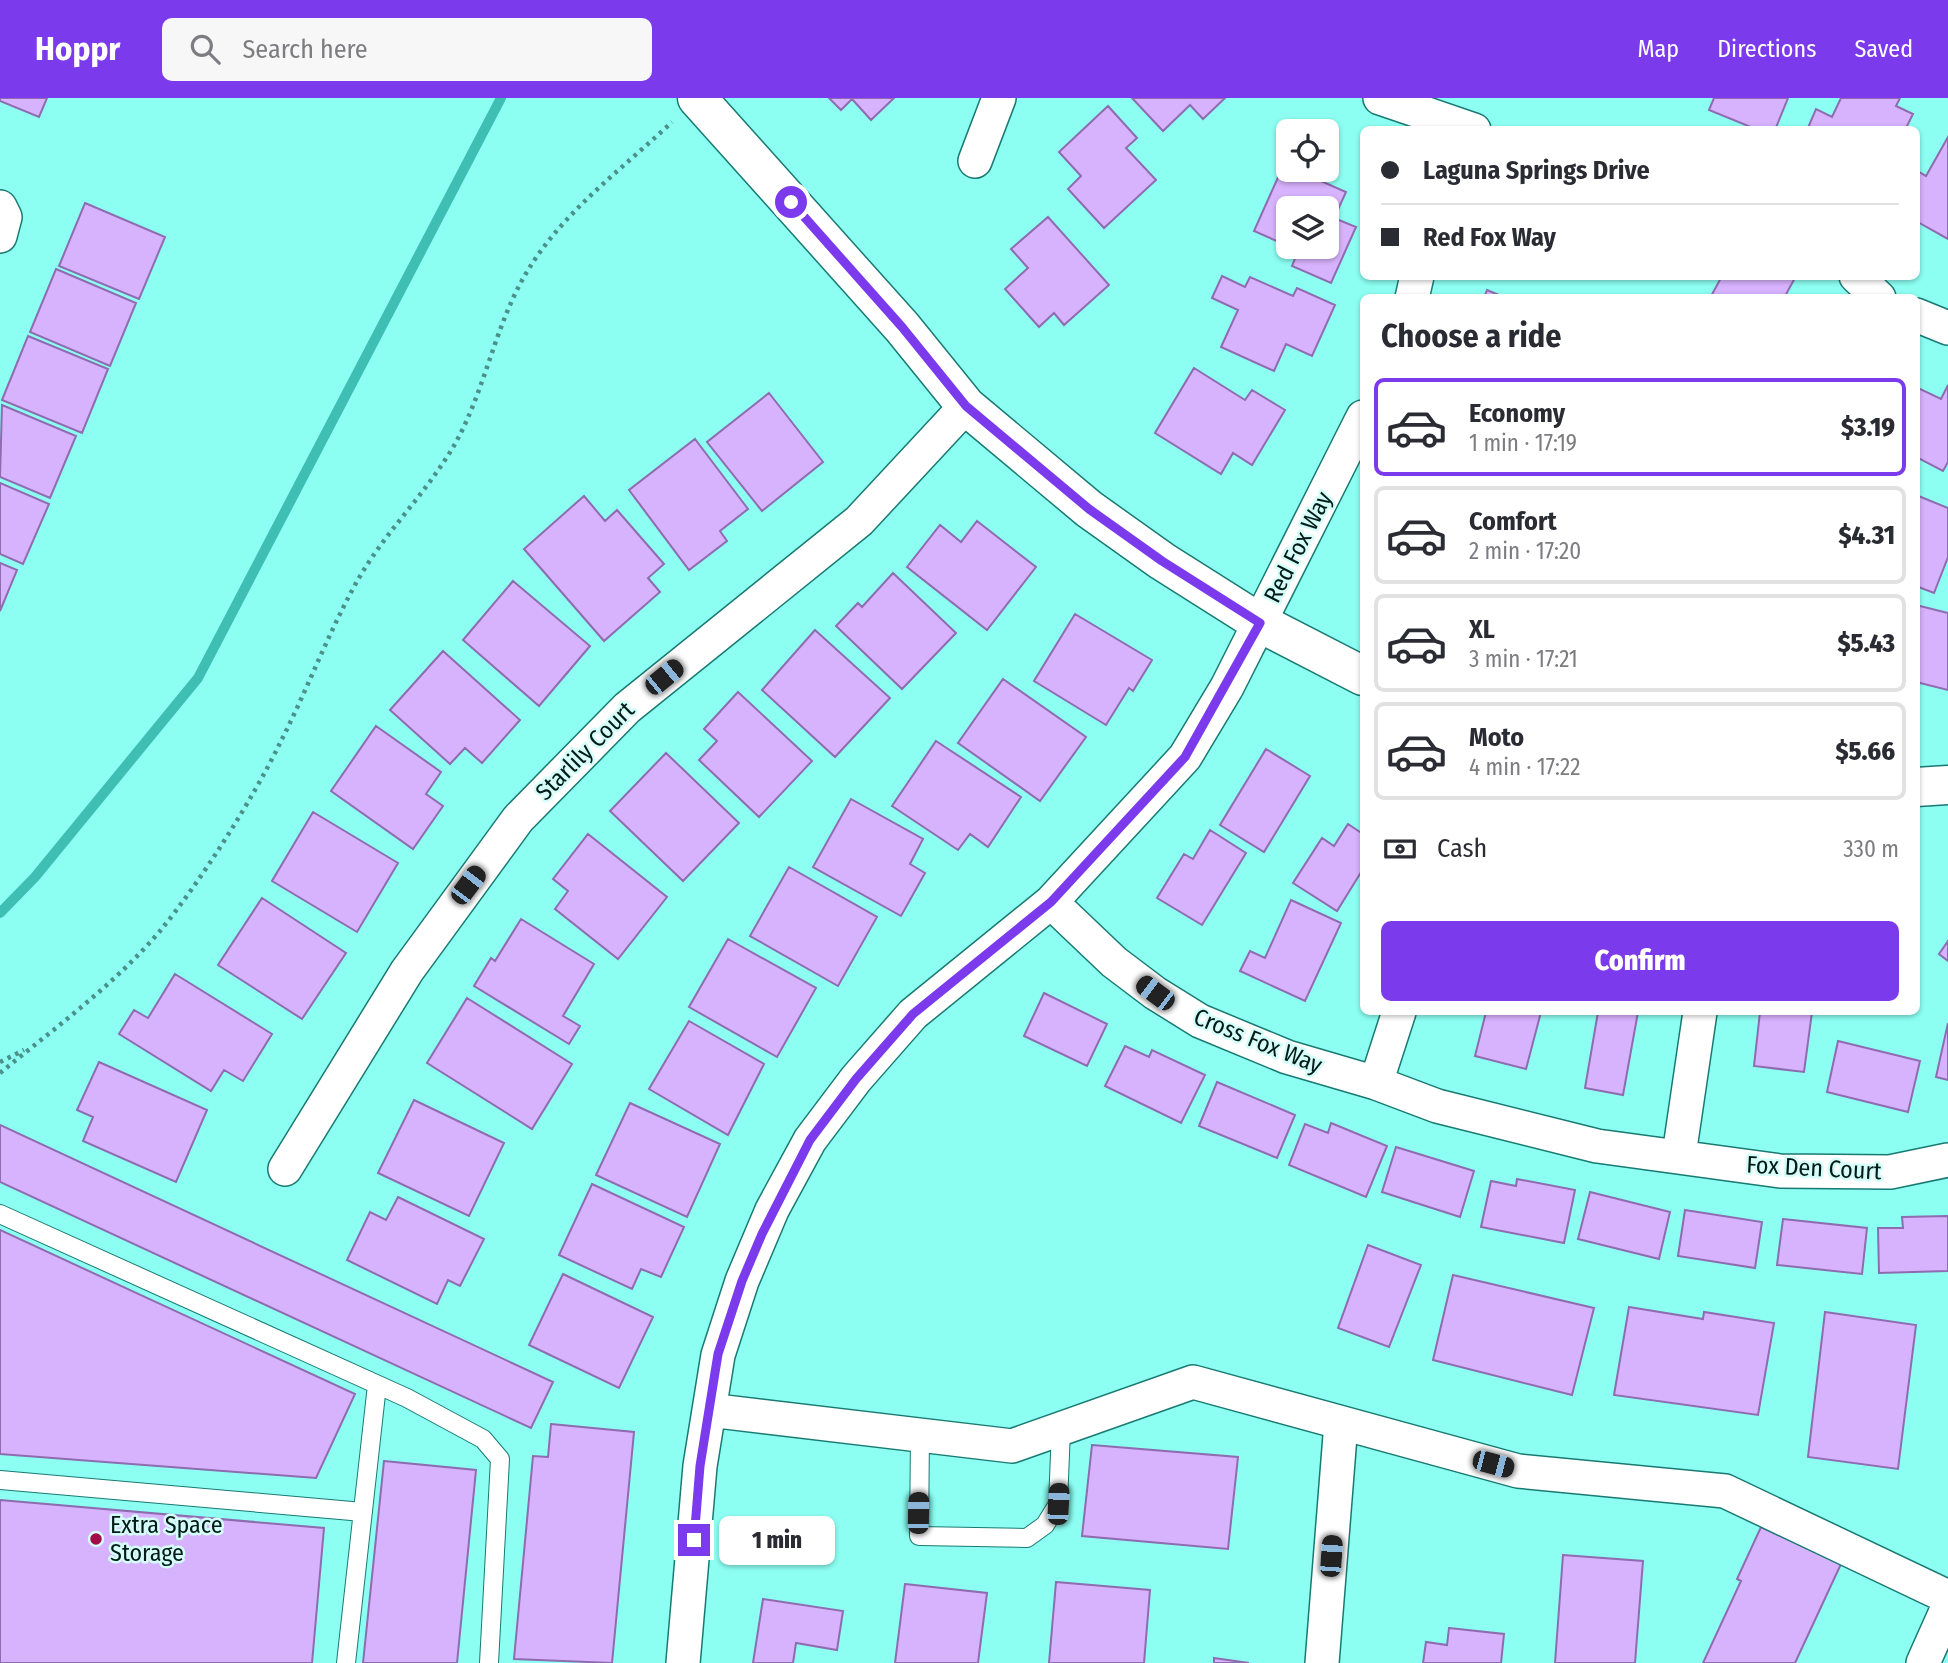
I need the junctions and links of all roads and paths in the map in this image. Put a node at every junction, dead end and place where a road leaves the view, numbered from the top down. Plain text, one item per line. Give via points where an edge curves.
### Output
1 (698, 98) edge
2 (999, 98) edge
3 (1380, 98) edge
4 (1456, 120) edge
5 (657, 136) dead end
6 (975, 161) dead end
7 (0, 207) edge
8 (0, 236) edge
9 (1860, 280) edge
10 (1875, 294) edge
11 (1920, 318) edge
12 (1948, 328) edge
13 (966, 406) junction
14 (1360, 423) edge
15 (1260, 623) junction
16 (1360, 674) edge
17 (1948, 785) edge
18 (1920, 788) edge
19 (1051, 902) junction
20 (1398, 1015) edge
21 (1700, 1015) edge
22 (34, 1045) junction
23 (0, 1062) edge
24 (0, 1073) edge
25 (1376, 1083) junction
26 (1679, 1155) junction
27 (1948, 1160) edge
28 (285, 1169) dead end
29 (0, 1214) edge
30 (377, 1385) junction
31 (709, 1410) junction
32 (1341, 1423) junction
33 (1061, 1429) junction
34 (920, 1435) junction
35 (0, 1480) edge
36 (363, 1512) junction
37 (1948, 1597) edge
38 (1948, 1607) edge
39 (346, 1663) edge
40 (489, 1663) edge
41 (683, 1663) edge
42 (1322, 1663) edge
43 (1923, 1663) edge

1 - 13 street via 902,327
2 - 6 street
3 - 4 street
5 - 22 path via 562,222 538,253 503,320 468,418 446,460 389,530 355,584 279,745 201,874 160,930 116,977
7 - 8 street via 5,217
9 - 10 street
11 - 12 street
13 - 15 street via 1089,509
13 - 28 street, Starlily Court via 859,521 627,708 518,819 407,971
14 - 15 street, Red Fox Way
15 - 16 street
15 - 19 street, Red Fox Way via 1185,757
17 - 18 street
19 - 25 street, Cross Fox Way via 1114,962 1200,1021 1287,1057
19 - 31 street, Red Fox Way via 913,1014 810,1140 772,1210 742,1281 718,1354
20 - 25 street
21 - 26 street
22 - 23 path
22 - 24 path
25 - 26 street, Cross Fox Way via 1541,1133 1597,1146
26 - 27 street, Fox Den Court via 1780,1171 1890,1172
29 - 30 lane
30 - 36 lane
30 - 40 lane via 483,1439 500,1459
31 - 34 street
31 - 41 street, Red Fox Way
32 - 33 street via 1193,1382
32 - 37 street via 1518,1471 1725,1491
32 - 42 street
33 - 34 street via 1012,1446
33 - 34 lane via 1058,1504 1045,1525 1027,1538 919,1536
35 - 36 lane
36 - 39 lane
38 - 43 street

